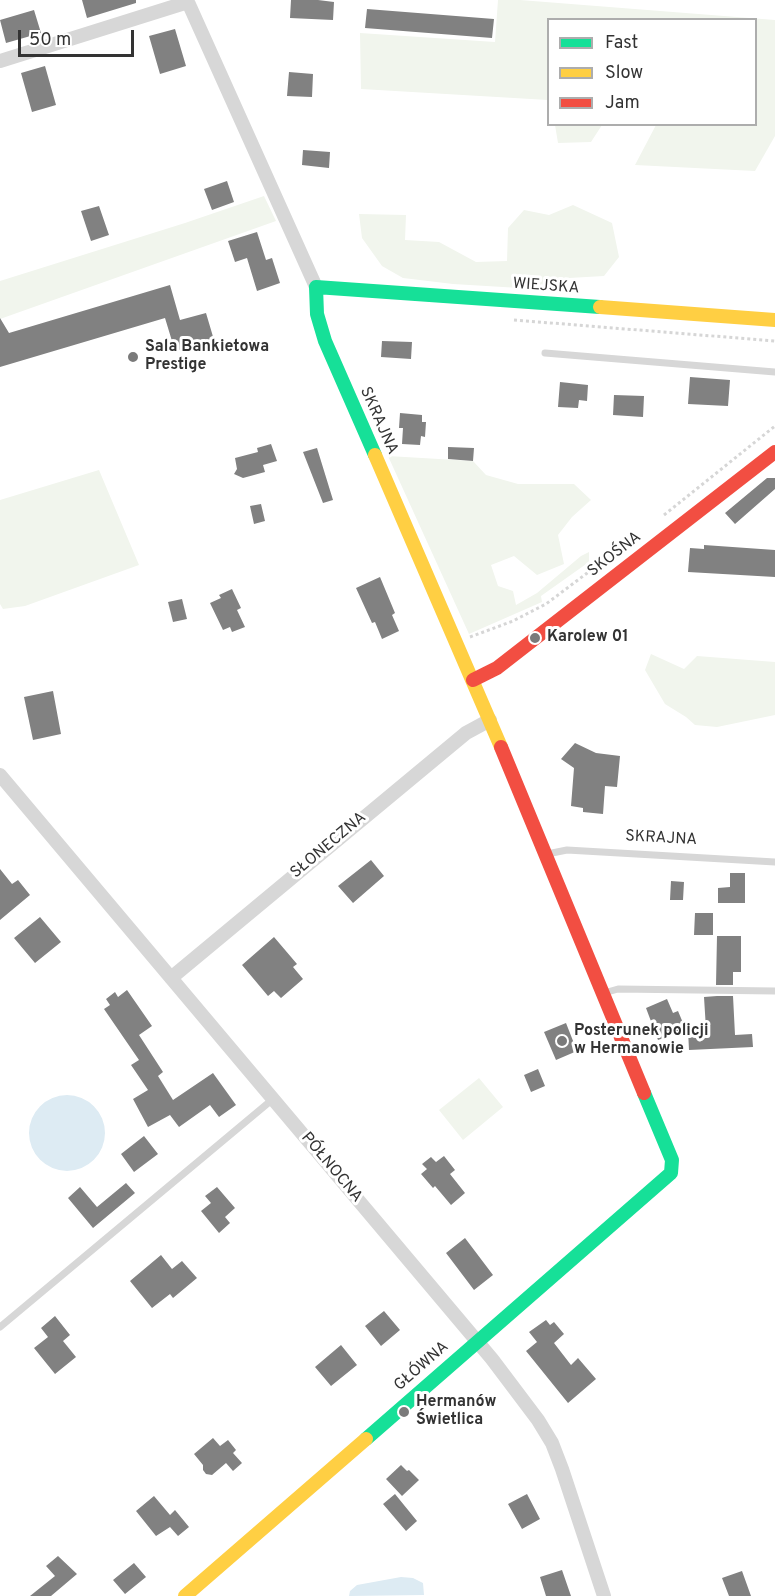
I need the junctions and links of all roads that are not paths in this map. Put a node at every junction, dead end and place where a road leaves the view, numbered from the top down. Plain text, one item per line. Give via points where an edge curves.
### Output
1 (187, 1) edge
2 (0, 61) edge
3 (316, 287) junction
4 (775, 320) edge
5 (545, 354) dead end
6 (775, 372) edge
7 (775, 452) edge
8 (473, 680) junction
9 (490, 720) junction
10 (0, 775) edge
11 (546, 855) junction
12 (775, 862) edge
13 (171, 978) junction
14 (775, 992) edge
15 (602, 993) junction
16 (273, 1099) junction
17 (672, 1160) joint
18 (0, 1327) edge
19 (477, 1341) junction
20 (185, 1596) edge
21 (604, 1596) edge

1 - 2 street
1 - 3 street, SKRAJNA
3 - 4 street, WIEJSKA
3 - 8 street, SKRAJNA via 325,341
5 - 6 lane
7 - 8 street, SKOŚNA via 497,668
8 - 9 street, SKRAJNA
9 - 11 street, SKRAJNA
9 - 13 street, SŁONECZNA via 466,733
10 - 13 street, PÓŁNOCNA
11 - 12 lane, SKRAJNA via 567,850
11 - 15 street, SKRAJNA
13 - 16 street, PÓŁNOCNA
14 - 15 lane via 618,989
15 - 17 street, SKRAJNA
16 - 18 lane
16 - 19 street, PÓŁNOCNA
17 - 19 street, GŁÓWNA via 667,1177
19 - 20 street, GŁÓWNA
19 - 21 street, PÓŁNOCNA via 552,1443

